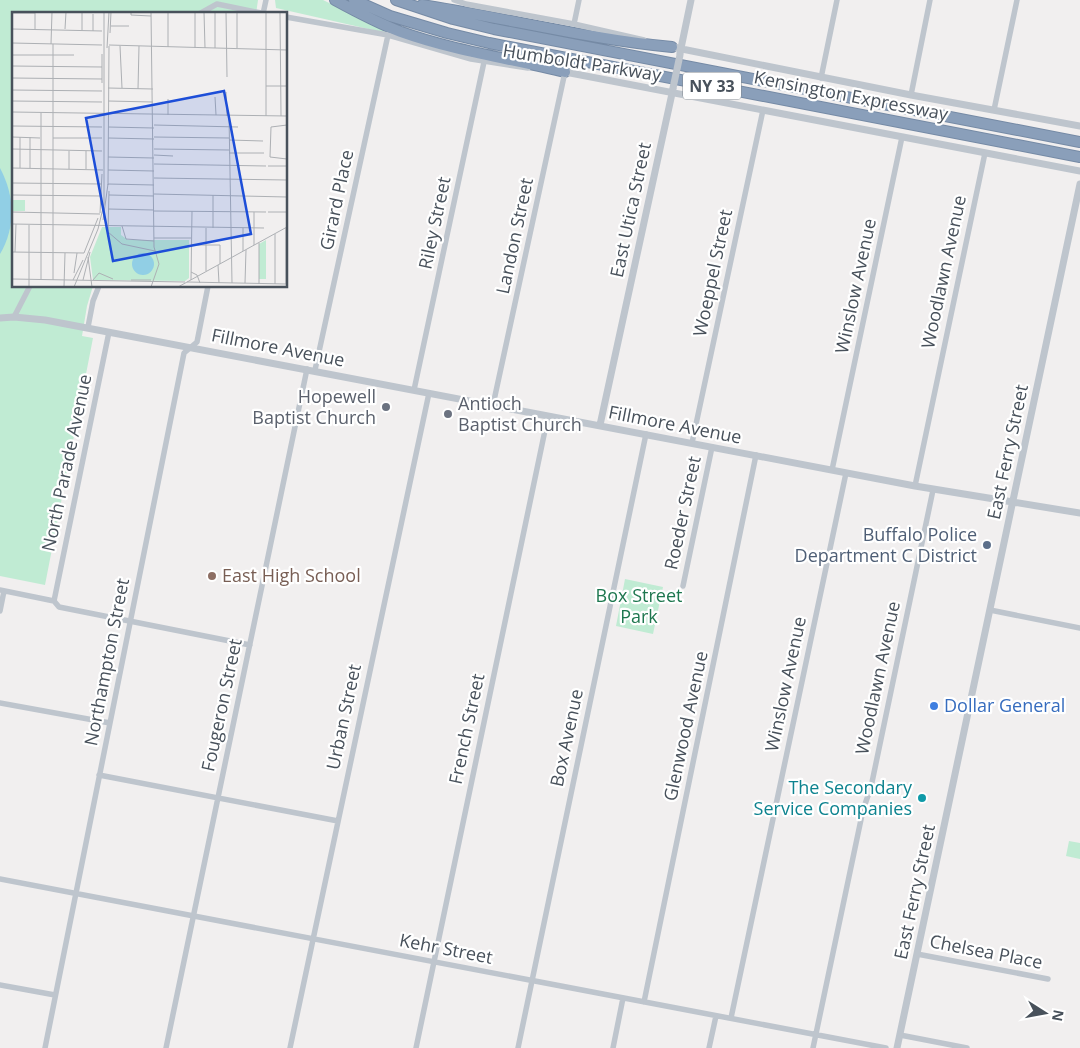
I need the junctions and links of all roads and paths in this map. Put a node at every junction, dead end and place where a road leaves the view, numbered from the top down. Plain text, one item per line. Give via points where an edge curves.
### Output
1 (336, 0) edge
2 (354, 0) edge
3 (396, 0) edge
4 (454, 0) edge
5 (579, 0) edge
6 (691, 0) edge
7 (837, 0) edge
8 (930, 0) edge
9 (1017, 0) edge
10 (217, 2) edge
11 (202, 12) edge
12 (256, 12) edge
13 (288, 17) edge
14 (574, 24) junction
15 (388, 35) junction
16 (678, 50) junction
17 (484, 62) junction
18 (565, 72) junction
19 (821, 78) junction
20 (672, 90) junction
21 (911, 95) junction
22 (763, 110) junction
23 (994, 110) junction
24 (1080, 126) edge
25 (902, 137) junction
26 (1080, 142) edge
27 (985, 153) junction
28 (1080, 157) edge
29 (1080, 171) edge
30 (1080, 184) edge
31 (29, 288) edge
32 (98, 288) edge
33 (208, 288) edge
34 (14, 317) junction
35 (0, 318) edge
36 (88, 327) junction
37 (109, 332) junction
38 (191, 347) junction
39 (307, 369) junction
40 (316, 370) junction
41 (414, 390) junction
42 (428, 393) junction
43 (493, 406) junction
44 (548, 416) junction
45 (600, 426) junction
46 (646, 434) junction
47 (692, 443) junction
48 (712, 447) junction
49 (756, 455) junction
50 (832, 470) junction
51 (846, 473) junction
52 (915, 486) junction
53 (934, 490) junction
54 (1013, 503) junction
55 (1080, 513) edge
56 (683, 586) dead end
57 (2, 590) edge
58 (54, 601) junction
59 (990, 610) junction
60 (0, 611) edge
61 (130, 621) junction
62 (1080, 628) edge
63 (250, 645) junction
64 (0, 703) edge
65 (110, 724) junction
66 (100, 775) junction
67 (218, 798) junction
68 (338, 821) junction
69 (0, 879) edge
70 (75, 894) junction
71 (194, 916) junction
72 (313, 939) junction
73 (917, 954) junction
74 (434, 962) junction
75 (532, 980) junction
76 (1048, 980) dead end
77 (0, 984) edge
78 (55, 995) junction
79 (623, 998) junction
80 (644, 1002) junction
81 (716, 1016) junction
82 (732, 1018) junction
83 (816, 1034) junction
84 (900, 1035) junction
85 (45, 1048) edge
86 (166, 1048) edge
87 (290, 1048) edge
88 (416, 1048) edge
89 (518, 1048) edge
90 (613, 1048) edge
91 (709, 1048) edge
92 (813, 1048) edge
93 (886, 1048) edge
94 (898, 1048) edge
95 (967, 1048) edge

1 - 18 highway via 366,18 402,32
2 - 28 highway, Kensington Expressway / NY 33 via 390,16 489,43
3 - 16 highway
3 - 26 highway, Kensington Expressway / NY 33 via 494,29
4 - 14 street, Humboldt Parkway
5 - 14 street
6 - 16 street, East Utica Street
7 - 19 street
8 - 21 street
9 - 23 street
10 - 11 street
10 - 12 street
13 - 15 street, Humboldt Parkway
14 - 16 street, Humboldt Parkway
15 - 17 street, Humboldt Parkway
15 - 40 street, Girard Place
16 - 19 street, Humboldt Parkway
16 - 20 street, East Utica Street, bridge
17 - 18 street, Humboldt Parkway
17 - 41 street, Riley Street
18 - 20 street, Humboldt Parkway
18 - 43 street, Landon Street
19 - 21 street, Humboldt Parkway
20 - 22 street, Humboldt Parkway
20 - 45 street, East Utica Street
21 - 23 street, Humboldt Parkway
22 - 25 street, Humboldt Parkway
22 - 47 street, Woeppel Street
23 - 24 street, Humboldt Parkway
25 - 27 street, Humboldt Parkway
25 - 50 street, Winslow Avenue
27 - 29 street, Humboldt Parkway
27 - 52 street, Woodlawn Avenue
30 - 54 street, East Ferry Street
31 - 34 street
32 - 36 street
33 - 38 street, Northampton Street via 197,342
34 - 35 street, Fillmore Avenue
34 - 36 street, Fillmore Avenue
36 - 37 street, Fillmore Avenue
37 - 38 street, Fillmore Avenue
37 - 58 street, North Parade Avenue
38 - 39 street, Fillmore Avenue
38 - 61 street, Northampton Street via 184,353
39 - 40 street, Fillmore Avenue
39 - 63 street, Fougeron Street
40 - 41 street, Fillmore Avenue
41 - 42 street, Fillmore Avenue
42 - 43 street, Fillmore Avenue
42 - 68 street, Urban Street
43 - 44 street, Fillmore Avenue
44 - 45 street, Fillmore Avenue
44 - 74 street, French Street
45 - 46 street, Fillmore Avenue
46 - 47 street, Fillmore Avenue
46 - 75 street, Box Avenue
47 - 48 street, Fillmore Avenue
48 - 49 street, Fillmore Avenue
48 - 56 street, Roeder Street
49 - 50 street, Fillmore Avenue
49 - 80 street, Glenwood Avenue
50 - 51 street, Fillmore Avenue
51 - 52 street, Fillmore Avenue
51 - 82 street, Winslow Avenue
52 - 53 street, Fillmore Avenue
53 - 54 street, Fillmore Avenue
53 - 83 street, Woodlawn Avenue
54 - 55 street, Fillmore Avenue
54 - 59 street, East Ferry Street
57 - 58 street
57 - 60 street
58 - 61 street via 59,606
59 - 62 street
59 - 73 street, East Ferry Street
61 - 63 street
61 - 65 street, Northampton Street
63 - 67 street, Fougeron Street
64 - 65 street
65 - 66 street, Northampton Street
66 - 67 street
66 - 70 street, Northampton Street
67 - 68 street
67 - 71 street, Fougeron Street
68 - 72 street, Urban Street
69 - 70 street, Kehr Street
70 - 71 street, Kehr Street
70 - 78 street, Northampton Street
71 - 72 street, Kehr Street
71 - 86 street, Fougeron Street
72 - 74 street, Kehr Street
72 - 87 street, Urban Street
73 - 76 street, Chelsea Place
73 - 84 street, East Ferry Street
74 - 75 street, Kehr Street
74 - 88 street, French Street
75 - 79 street, Kehr Street
75 - 89 street, Box Avenue
77 - 78 street
78 - 85 street, Northampton Street
79 - 80 street, Kehr Street
79 - 90 street
80 - 81 street, Kehr Street
81 - 82 street, Kehr Street
81 - 91 street
82 - 83 street, Kehr Street
83 - 92 street, Woodlawn Avenue
83 - 93 street, Kehr Street
84 - 94 street, East Ferry Street
84 - 95 street

